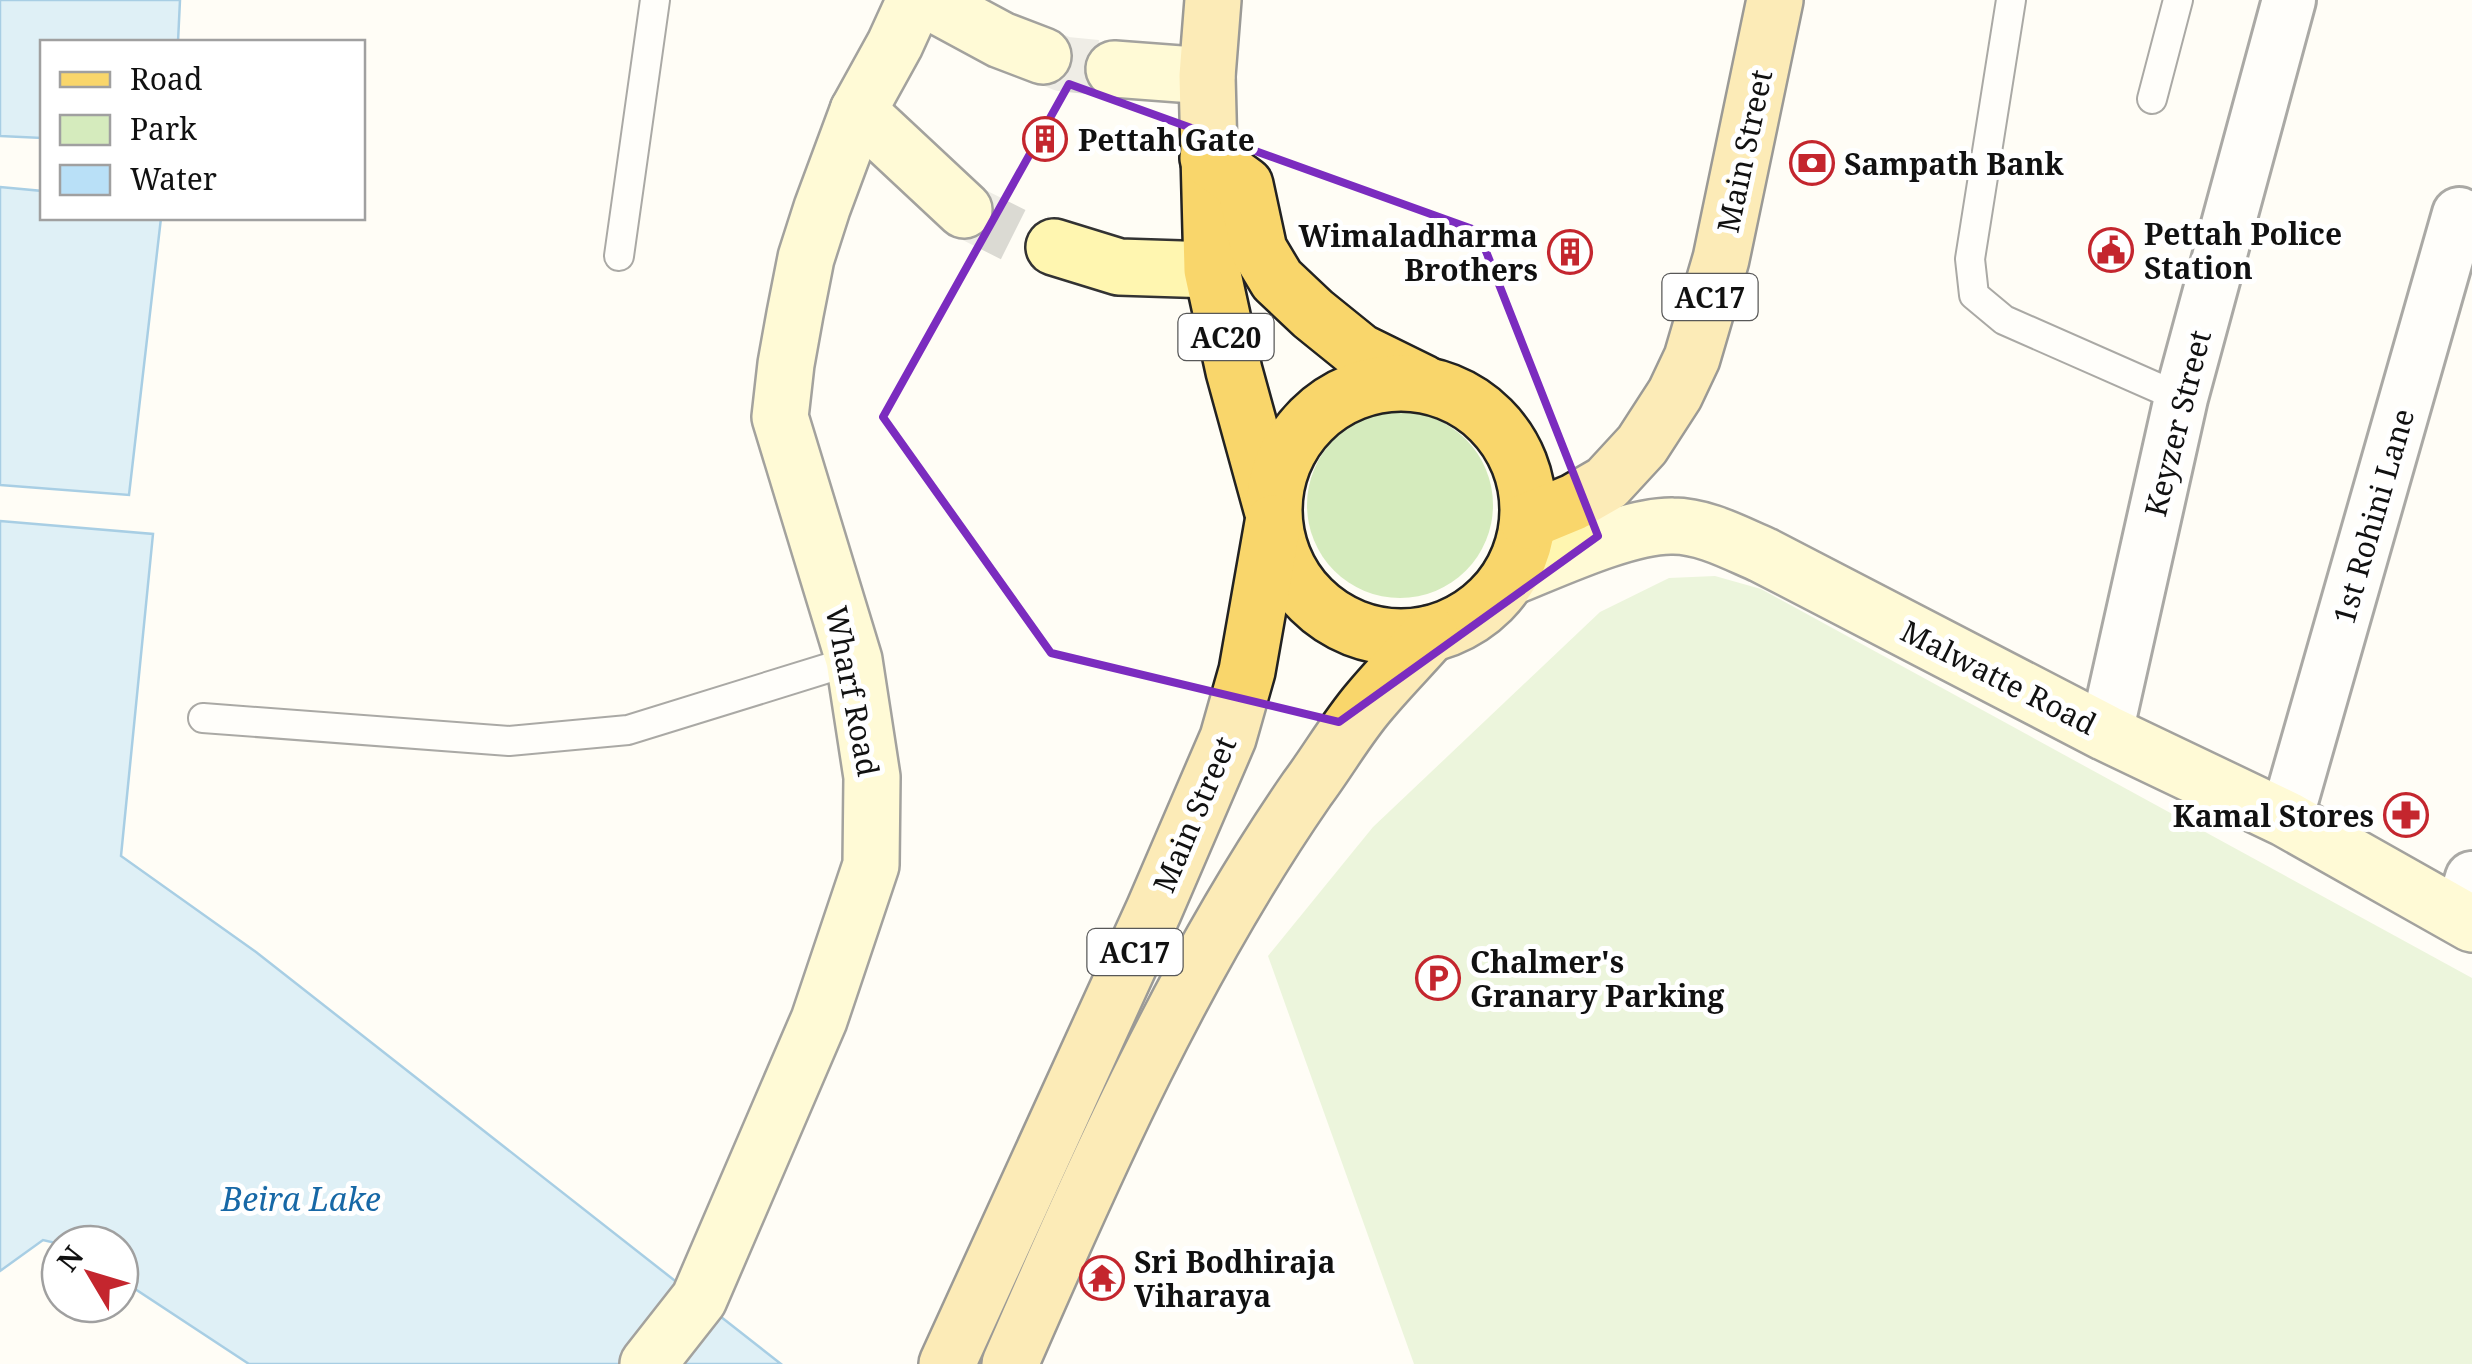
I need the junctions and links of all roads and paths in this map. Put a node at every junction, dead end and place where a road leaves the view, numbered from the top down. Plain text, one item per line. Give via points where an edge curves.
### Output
1 (654, 0) edge
2 (915, 0) edge
3 (927, 0) edge
4 (1213, 0) edge
5 (1774, 0) edge
6 (2010, 0) edge
7 (2178, 0) edge
8 (2289, 0) edge
9 (1043, 56) tunnel mouth
10 (1114, 68) tunnel mouth
11 (1206, 76) junction
12 (2152, 99) dead end
13 (858, 111) junction
14 (1208, 158) junction
15 (964, 210) tunnel mouth
16 (2466, 217) edge
17 (1054, 248) tunnel mouth
18 (619, 256) dead end
19 (1212, 270) junction
20 (1425, 384) junction
21 (2181, 398) junction
22 (1273, 517) junction
23 (1528, 521) junction
24 (1509, 578) junction
25 (1430, 634) junction
26 (854, 660) junction
27 (203, 718) dead end
28 (2106, 733) junction
29 (2286, 819) junction
30 (2468, 906) edge
31 (648, 1364) edge
32 (946, 1364) edge
33 (1010, 1364) edge

1 - 18 lane
2 - 13 main road, Wharf Road
3 - 9 main road
4 - 11 main road, AC20
5 - 23 main road, Main Street / AC17 via 1721,259 1684,376 1642,445 1607,483
6 - 21 lane via 1970,259 1974,295 2004,320
7 - 12 lane
8 - 21 street, Keyzer Street
10 - 11 main road
11 - 14 main road, AC20
13 - 15 main road
13 - 26 main road, Wharf Road via 806,258 780,416
14 - 19 main road, AC20
14 - 20 main road, AC20 via 1245,185 1259,250 1277,280 1360,352
16 - 29 street, 1st Rohini Lane
17 - 19 main road via 1119,267
19 - 22 main road, AC20
20 - 22 main road via 1388,382 1351,392 1319,412 1294,440 1278,474
20 - 23 main road via 1468,401 1503,432 1524,474
21 - 28 street, Keyzer Street
22 - 25 main road via 1284,564 1310,600 1345,625 1387,637
22 - 32 main road, Main Street / AC17 via 1247,671 1228,738
23 - 24 main road
24 - 25 main road via 1488,603
24 - 28 main road, Malwatte Road via 1632,532 1674,526 1712,534
25 - 33 main road, AC17 via 1367,704 1221,924 1156,1046
26 - 27 lane via 628,730 529,739
26 - 31 main road, Wharf Road via 872,777 870,865 819,1020 698,1299
28 - 29 main road, Malwatte Road
29 - 30 main road, Malwatte Road

